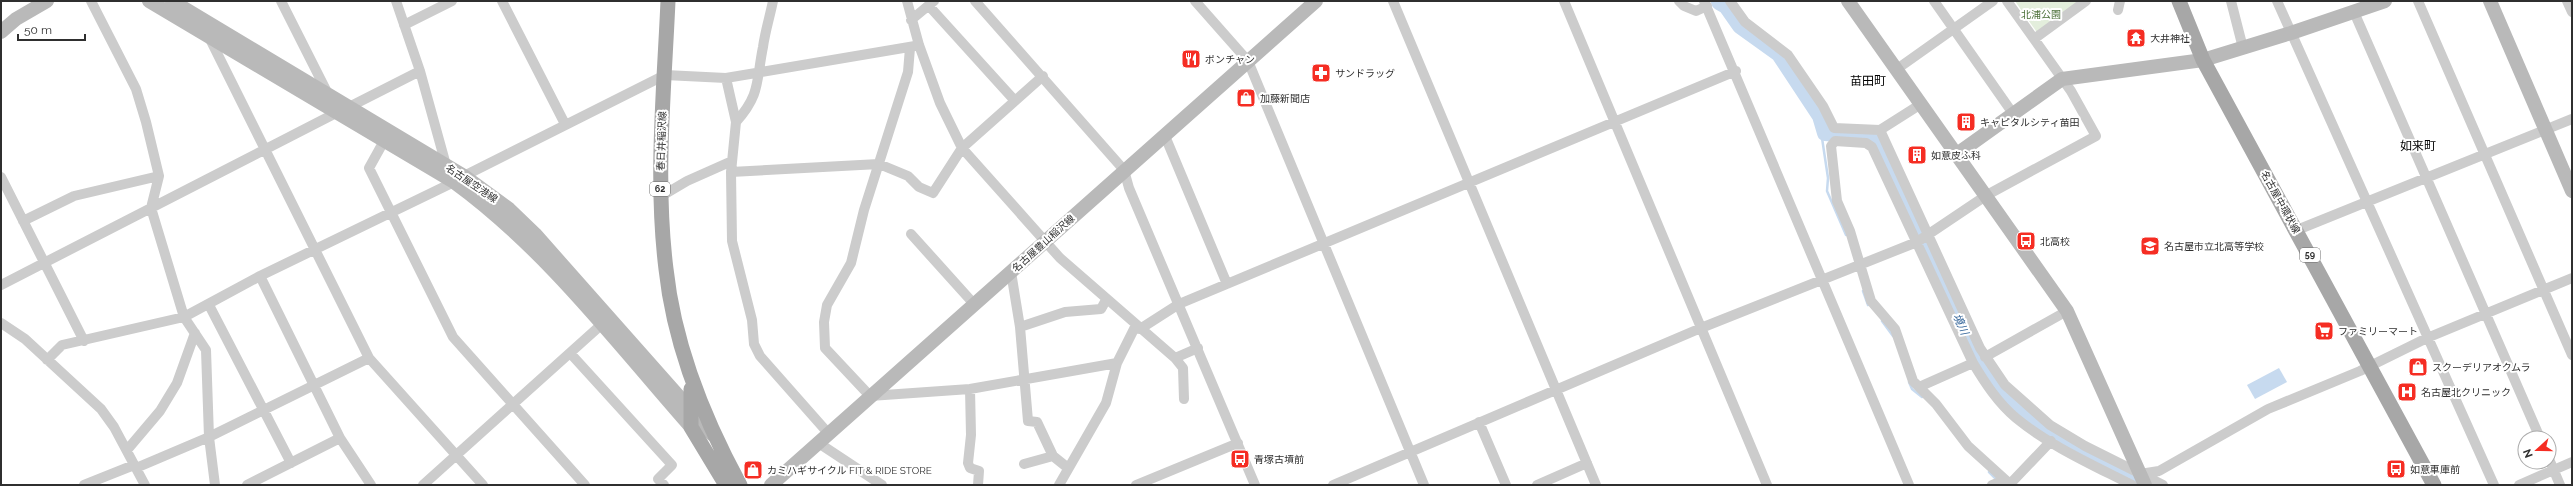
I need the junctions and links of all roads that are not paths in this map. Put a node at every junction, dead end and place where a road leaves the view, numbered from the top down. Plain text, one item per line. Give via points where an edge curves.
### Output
1 (47, 1) edge
2 (90, 1) edge
3 (149, 1) edge
4 (172, 1) edge
5 (281, 1) edge
6 (396, 1) edge
7 (452, 1) edge
8 (502, 1) edge
9 (668, 1) edge
10 (773, 1) edge
11 (907, 1) edge
12 (975, 1) edge
13 (1195, 1) edge
14 (1316, 1) edge
15 (1394, 1) edge
16 (1564, 1) edge
17 (1679, 1) edge
18 (1730, 1) edge
19 (1848, 1) edge
20 (1934, 1) edge
21 (1993, 1) edge
22 (2007, 1) edge
23 (2086, 1) edge
24 (2179, 1) edge
25 (2231, 1) edge
26 (2277, 1) edge
27 (2385, 1) edge
28 (2418, 1) edge
29 (2490, 1) edge
30 (2567, 1) edge
31 (931, 3) edge
32 (1706, 4) edge
33 (2354, 12) junction
34 (2572, 12) edge
35 (912, 20) junction
36 (404, 25) junction
37 (1953, 29) junction
38 (1, 32) edge
39 (2291, 33) junction
40 (209, 36) junction
41 (2034, 39) junction
42 (914, 46) junction
43 (2242, 48) junction
44 (2202, 60) junction
45 (1248, 61) junction
46 (1897, 69) junction
47 (1736, 70) junction
48 (420, 71) junction
49 (760, 72) junction
50 (664, 75) junction
51 (1043, 76) junction
52 (726, 78) junction
53 (2062, 79) junction
54 (328, 94) junction
55 (1015, 101) junction
56 (1921, 104) junction
57 (343, 110) junction
58 (2014, 115) junction
59 (2572, 119) edge
60 (1614, 120) junction
61 (736, 122) junction
62 (565, 124) junction
63 (2546, 129) junction
64 (1880, 130) junction
65 (1165, 136) junction
66 (384, 141) junction
67 (962, 148) junction
68 (264, 150) junction
69 (1957, 154) junction
70 (2484, 154) junction
71 (732, 161) junction
72 (879, 164) junction
73 (446, 165) junction
74 (1124, 170) junction
75 (731, 172) junction
76 (159, 176) junction
77 (1, 177) edge
78 (2426, 177) junction
79 (459, 179) junction
80 (1470, 181) junction
81 (2572, 191) edge
82 (1987, 195) junction
83 (660, 197) junction
84 (2367, 202) junction
85 (151, 208) junction
86 (389, 212) junction
87 (23, 221) junction
88 (2297, 230) junction
89 (911, 234) dead end
90 (1923, 239) junction
91 (1045, 242) junction
92 (1323, 244) junction
93 (316, 251) junction
94 (44, 263) junction
95 (1860, 264) junction
96 (1011, 272) junction
97 (260, 276) junction
98 (2572, 278) edge
99 (1822, 279) junction
100 (1, 284) edge
101 (1227, 284) junction
102 (2544, 290) junction
103 (1106, 300) junction
104 (974, 304) junction
105 (1179, 304) junction
106 (209, 305) junction
107 (2067, 311) junction
108 (2485, 314) junction
109 (184, 317) junction
110 (1, 323) edge
111 (601, 325) junction
112 (1020, 327) junction
113 (1138, 327) junction
114 (1701, 328) junction
115 (195, 332) junction
116 (2427, 338) junction
117 (84, 341) junction
118 (1198, 348) junction
119 (570, 352) junction
120 (2572, 355) edge
121 (1985, 357) junction
122 (369, 358) junction
123 (1175, 358) junction
124 (47, 360) junction
125 (1117, 363) junction
126 (1973, 363) junction
127 (2368, 365) junction
128 (690, 374) junction
129 (1026, 380) junction
130 (315, 383) junction
131 (1919, 387) junction
132 (970, 389) junction
133 (1556, 389) junction
134 (870, 396) junction
135 (1184, 399) dead end
136 (512, 404) junction
137 (263, 410) junction
138 (692, 410) junction
139 (1479, 422) junction
140 (691, 427) junction
141 (2536, 430) edge
142 (828, 433) junction
143 (713, 436) junction
144 (209, 437) junction
145 (340, 438) junction
146 (2051, 441) junction
147 (817, 442) junction
148 (1238, 443) junction
149 (127, 450) junction
150 (1411, 452) junction
151 (457, 456) junction
152 (1053, 456) junction
153 (2572, 462) edge
154 (291, 463) junction
155 (1587, 463) junction
156 (1024, 464) dead end
157 (135, 466) junction
158 (1068, 468) junction
159 (2557, 469) edge
160 (2554, 470) joint
161 (2140, 480) edge
162 (261, 482) edge
163 (2009, 483) edge
164 (1340, 484) edge
165 (84, 485) edge
166 (145, 485) edge
167 (215, 485) edge
168 (247, 485) edge
169 (371, 485) edge
170 (423, 485) edge
171 (483, 485) edge
172 (585, 485) edge
173 (664, 485) edge
174 (726, 485) edge
175 (740, 485) edge
176 (771, 485) edge
177 (882, 485) edge
178 (978, 485) edge
179 (1059, 485) edge
180 (1136, 485) edge
181 (1255, 485) edge
182 (1424, 485) edge
183 (1506, 485) edge
184 (1538, 485) edge
185 (1596, 485) edge
186 (1767, 485) edge
187 (1909, 485) edge
188 (1992, 485) edge
189 (2163, 485) edge
190 (2434, 485) edge
191 (2494, 485) edge
192 (2519, 485) edge
193 (2560, 485) edge

1 - 38 main road via 16,19
2 - 76 street via 136,89
3 - 40 main road, 名古屋空港線
4 - 54 main road, 名古屋空港線
5 - 54 street
6 - 36 street
7 - 36 street
8 - 62 street
9 - 50 main road, 春日井稲沢線 / 62
10 - 49 street
11 - 35 street
12 - 51 street
13 - 45 street
14 - 45 main road, 名古屋豊山稲沢線
15 - 80 street
16 - 60 street
17 - 32 street via 1696,11
18 - 64 street via 1745,22 1788,55 1823,106 1834,128
19 - 46 main road
20 - 37 street
21 - 37 street
22 - 41 street
23 - 41 street
24 - 44 main road, 名古屋中環状線 / 59
25 - 43 street
26 - 39 street
27 - 33 main road
28 - 70 street
29 - 63 main road
30 - 34 street
31 - 35 street
31 - 55 street
32 - 47 street
33 - 39 main road
33 - 78 street
35 - 42 street
36 - 48 street
37 - 46 street
37 - 58 street
39 - 43 main road
39 - 84 street
40 - 57 main road, 名古屋空港線
40 - 68 street
41 - 53 street
42 - 49 street
42 - 67 street
42 - 72 street
43 - 44 main road
44 - 53 main road
44 - 88 main road, 名古屋中環状線 / 59
45 - 65 main road, 名古屋豊山稲沢線
45 - 92 street
46 - 56 main road
47 - 60 street
47 - 99 street
48 - 57 street
48 - 73 street
49 - 52 street
49 - 61 street via 750,106
50 - 52 street
50 - 62 street
50 - 83 main road, 春日井稲沢線 / 62
51 - 55 street
51 - 74 street
52 - 61 street
53 - 58 main road
53 - 82 street via 2096,136
54 - 57 main road, 名古屋空港線
55 - 67 street
56 - 64 street
56 - 69 main road
57 - 66 main road, 名古屋空港線
57 - 68 street
57 - 73 main road, 名古屋空港線
58 - 69 main road
59 - 63 street
60 - 80 street
60 - 114 street
61 - 71 street
62 - 79 street
63 - 70 street
63 - 81 main road
64 - 90 street
65 - 74 main road, 名古屋豊山稲沢線
65 - 101 street
66 - 79 main road, 名古屋空港線
66 - 86 street via 369,168
67 - 72 street via 934,193 911,182 908,176
67 - 91 street
68 - 85 street
68 - 93 street
69 - 82 main road
70 - 78 street
70 - 102 street
71 - 75 street
71 - 83 street via 686,181
72 - 75 street
72 - 134 street via 851,263 827,305 824,322 825,348
73 - 79 main road, 名古屋空港線
74 - 91 main road, 名古屋豊山稲沢線
74 - 105 street via 1129,188
75 - 142 street via 732,241 752,320 754,344 760,356
76 - 85 street
76 - 87 street via 74,196
77 - 87 street
78 - 84 street
78 - 108 street
79 - 86 street
79 - 111 main road, 名古屋空港線 via 525,240
79 - 138 main road, 名古屋空港線 via 509,209 535,234
80 - 92 street
80 - 133 street
82 - 90 street
82 - 107 main road
83 - 128 main road, 春日井稲沢線 / 62 via 666,271
84 - 88 street
84 - 116 street
85 - 94 street
85 - 109 street
86 - 93 street
86 - 136 street via 453,337
87 - 94 street
88 - 127 main road, 名古屋中環状線 / 59
89 - 104 street
90 - 95 street
90 - 95 street via 1872,147 1866,143 1835,141 1831,146 1837,201
90 - 121 street
90 - 126 street
91 - 96 main road, 名古屋豊山稲沢線
91 - 103 street
92 - 101 street
92 - 150 street
93 - 97 street
93 - 122 street
94 - 100 street
94 - 117 street
95 - 99 street
95 - 131 street via 1871,301 1895,329 1912,381
96 - 104 main road, 名古屋豊山稲沢線
96 - 112 street
97 - 106 street
97 - 130 street
98 - 102 street
99 - 114 street
99 - 187 street
101 - 105 street
102 - 108 street
102 - 120 street
103 - 112 street via 1101,309 1065,312
103 - 113 street
104 - 134 main road, 名古屋豊山稲沢線
105 - 113 street
105 - 118 street
106 - 109 street
106 - 137 street
107 - 121 street
107 - 161 main road
108 - 116 street
108 - 141 street
109 - 115 street
109 - 117 street
110 - 124 street via 25,339
111 - 119 street
111 - 140 main road, 名古屋空港線
112 - 129 street
113 - 123 street
113 - 125 street
114 - 133 street
114 - 186 street
115 - 144 street via 206,350
115 - 149 street via 177,383 160,411
116 - 127 street
116 - 191 street
117 - 124 street via 62,345
118 - 123 street
118 - 148 street
119 - 136 street
119 - 173 street via 672,465 658,479
121 - 161 street via 2005,385 2050,425
122 - 130 street
122 - 151 street
123 - 135 street via 1183,368
124 - 149 street via 101,409
125 - 129 street
125 - 158 street via 1106,403
126 - 131 street
126 - 146 street via 1990,391 2015,417
127 - 161 street via 2360,371 2268,409
127 - 190 main road, 名古屋中環状線 / 59
128 - 138 main road, 春日井稲沢線 / 62
128 - 143 main road, 春日井稲沢線 / 62
129 - 132 street
129 - 152 street via 1028,421 1037,422
130 - 137 street
130 - 145 street
131 - 163 street via 1936,404 1968,446
132 - 134 street
132 - 178 street via 971,435 968,463 970,468 979,471
133 - 139 street
133 - 155 street
134 - 142 main road, 名古屋豊山稲沢線
136 - 151 street
136 - 172 street
137 - 144 street
137 - 154 street
138 - 140 main road, 春日井稲沢線 / 62
138 - 143 main road, 名古屋空港線
139 - 150 street
139 - 183 street
140 - 174 main road
142 - 147 main road, 名古屋豊山稲沢線
143 - 175 main road, 春日井稲沢線 / 62
144 - 157 street
144 - 167 street
145 - 154 street
145 - 169 street
146 - 161 street
146 - 163 street
147 - 176 main road, 名古屋豊山稲沢線
147 - 177 street
148 - 180 street
148 - 181 street
149 - 157 street
150 - 164 street
150 - 182 street
151 - 170 street
151 - 171 street
152 - 156 street
152 - 158 street
153 - 159 street
154 - 162 street
155 - 184 street
155 - 185 street
157 - 165 street
157 - 166 street
158 - 179 street
160 - 192 street
160 - 193 street
161 - 189 street
162 - 168 street
163 - 188 street

